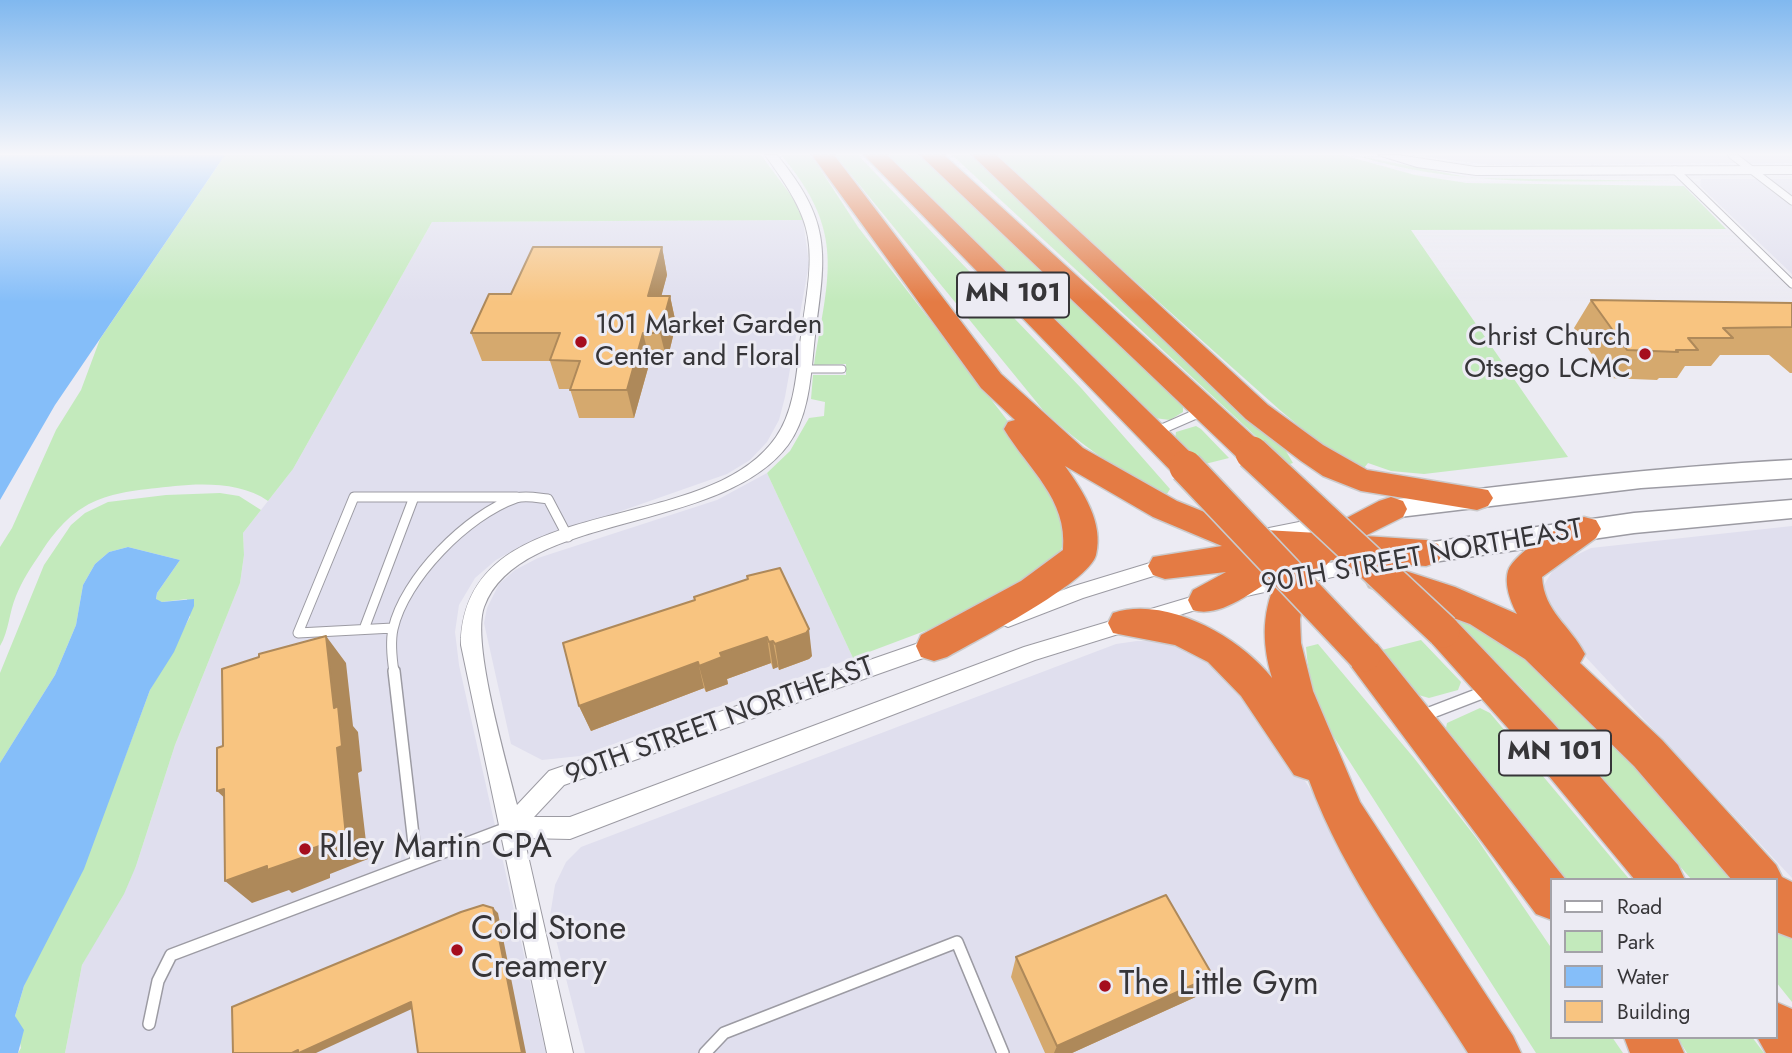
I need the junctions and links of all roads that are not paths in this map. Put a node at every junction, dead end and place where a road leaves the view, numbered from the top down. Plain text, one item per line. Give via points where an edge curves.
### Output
1 (806, 204) edge
2 (859, 204) edge
3 (924, 204) edge
4 (984, 204) edge
5 (1035, 204) edge
6 (1710, 204) edge
7 (1792, 284) edge
8 (802, 369) junction
9 (842, 369) dead end
10 (991, 382) junction
11 (1205, 410) junction
12 (1257, 412) junction
13 (1152, 434) junction
14 (1792, 470) edge
15 (414, 497) junction
16 (518, 497) junction
17 (1476, 498) junction
18 (1391, 509) joint
19 (1792, 509) edge
20 (1584, 529) junction
21 (568, 537) junction
22 (1244, 541) junction
23 (1426, 553) joint
24 (1309, 554) junction
25 (1165, 566) junction
26 (1206, 600) joint
27 (1126, 622) junction
28 (393, 628) junction
29 (364, 629) junction
30 (934, 646) junction
31 (1496, 688) junction
32 (1414, 720) junction
33 (1648, 753) junction
34 (1344, 814) junction
35 (509, 827) junction
36 (416, 861) junction
37 (1661, 878) edge
38 (1759, 878) edge
39 (1550, 895) edge
40 (1778, 899) edge
41 (1792, 916) edge
42 (149, 1024) dead end
43 (1778, 1029) edge
44 (1792, 1047) edge
45 (560, 1053) edge
46 (705, 1053) edge
47 (1003, 1053) edge
48 (1496, 1053) edge

1 - 8 street via 817,238 817,273
2 - 10 highway
3 - 13 highway, MN 101
4 - 11 highway, MN 101
5 - 12 highway
6 - 7 lane
8 - 9 lane
8 - 21 street via 790,426 782,441 744,477 723,488
10 - 22 highway via 1052,441 1106,478 1164,509
10 - 30 highway via 1008,414 1080,516 1084,537 1079,556 1060,574
11 - 13 lane
11 - 31 highway, MN 101, bridge via 1443,631
12 - 17 highway via 1334,468 1361,480
12 - 24 highway via 1304,465 1314,491 1316,512
13 - 32 highway, MN 101, bridge via 1364,655
14 - 17 main road, 90TH STREET NORTHEAST via 1726,472
15 - 16 lane
15 - 29 lane
15 - 29 lane via 355,497 298,633
16 - 21 lane via 548,499
16 - 28 lane via 444,547 401,605
17 - 18 main road, 90TH STREET NORTHEAST
18 - 24 highway
19 - 20 main road, 90TH STREET NORTHEAST
20 - 23 main road, 90TH STREET NORTHEAST
20 - 33 highway via 1525,572 1524,593 1548,635 1637,733
21 - 35 street via 528,551 497,572 477,601 472,618 471,645
22 - 24 highway
22 - 25 street, 90TH STREET NORTHEAST
23 - 24 highway
24 - 25 highway
24 - 26 highway
24 - 33 highway via 1464,604 1506,625 1539,649 1626,737
24 - 34 highway via 1284,604 1282,634 1293,690
25 - 30 street, 90TH STREET NORTHEAST via 1078,592
26 - 27 street, 90TH STREET NORTHEAST
27 - 34 highway via 1180,631 1226,652 1253,682
27 - 35 street, 90TH STREET NORTHEAST via 1031,653 570,828
28 - 29 lane
28 - 36 lane via 392,655
30 - 35 street, 90TH STREET NORTHEAST via 557,778
31 - 32 lane
31 - 37 highway, MN 101
32 - 39 highway, MN 101
33 - 38 highway
34 - 48 highway
35 - 36 lane
35 - 45 street
36 - 42 lane via 171,955 158,981
40 - 41 highway
43 - 44 highway
46 - 47 lane via 724,1033 957,942

